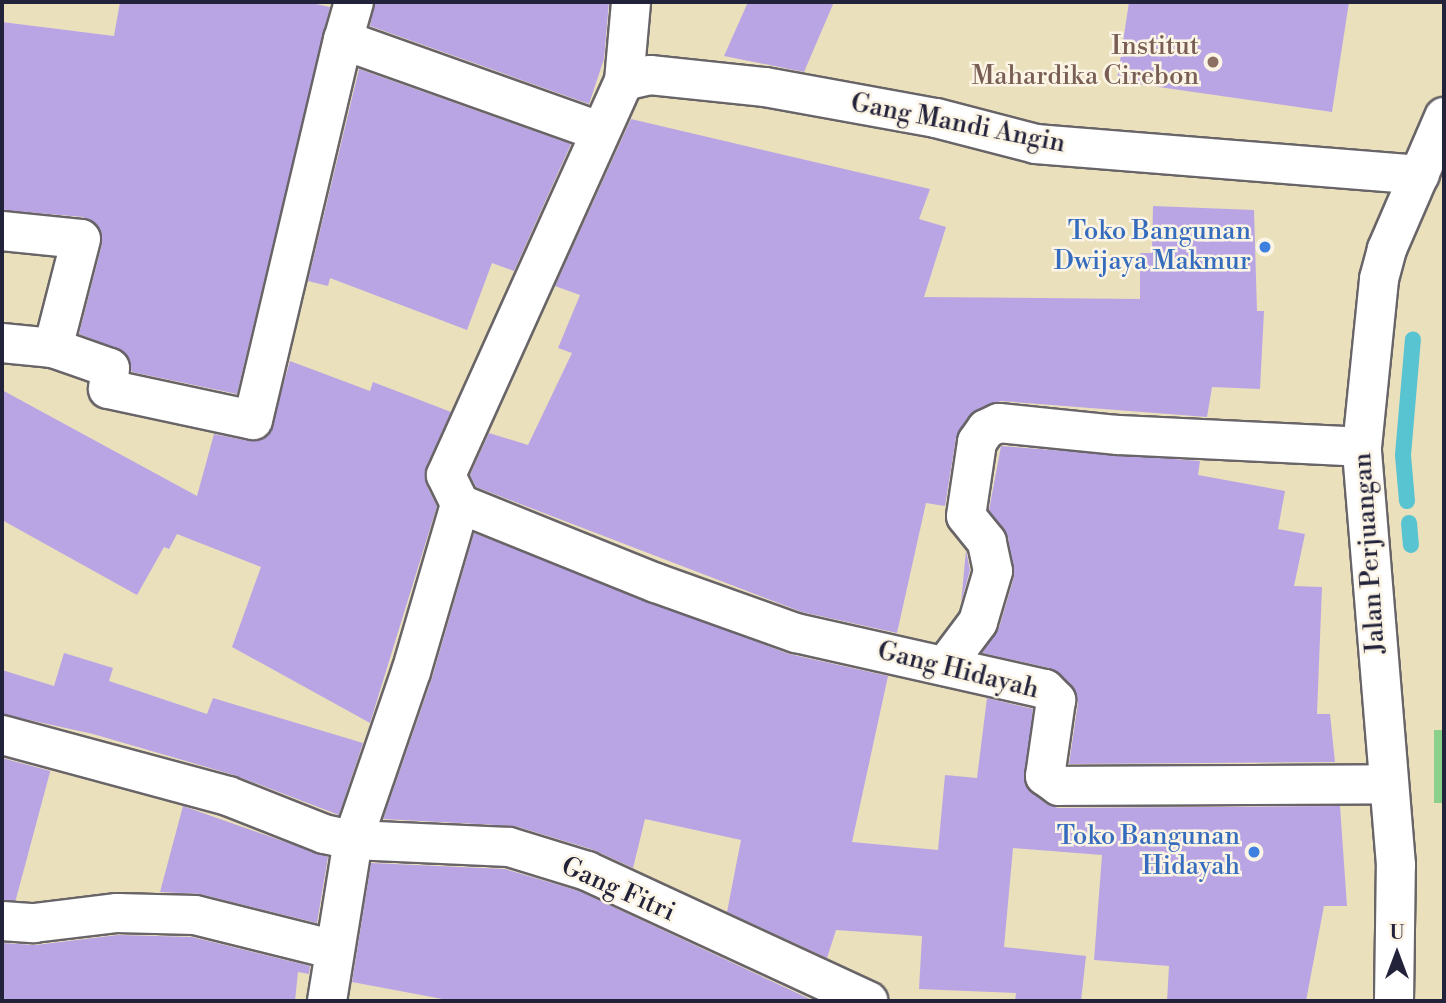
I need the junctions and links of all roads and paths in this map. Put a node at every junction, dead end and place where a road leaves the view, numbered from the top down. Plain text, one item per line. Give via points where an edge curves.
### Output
1 (354, 2) edge
2 (631, 2) edge
3 (343, 40) junction
4 (624, 81) junction
5 (1444, 117) edge
6 (599, 131) junction
7 (1420, 175) junction
8 (2, 231) edge
9 (2, 343) edge
10 (53, 348) junction
11 (1362, 447) junction
12 (460, 503) junction
13 (945, 666) junction
14 (2, 736) edge
15 (1388, 784) junction
16 (354, 840) junction
17 (2, 922) edge
18 (335, 950) junction
19 (327, 1001) edge
20 (868, 1001) edge
21 (1394, 1001) edge

1 - 3 street
2 - 4 street
3 - 6 street
3 - 10 street via 253,420 108,389 110,368
4 - 6 street
4 - 7 street, Gang Mandi Angin via 650,75 765,87 936,118 1037,144
5 - 7 street, Jalan Perjuangan
6 - 12 street via 446,475
7 - 11 street, Jalan Perjuangan via 1379,279
8 - 10 street via 81,239
9 - 10 street
11 - 13 street via 999,424 986,429 977,442 966,516 987,542 993,571 978,622
11 - 15 street, Jalan Perjuangan
12 - 13 street, Gang Hidayah via 656,583 796,633
12 - 16 street via 411,672
13 - 15 street, Gang Hidayah via 1045,689 1056,700 1045,776 1059,786
14 - 16 street, Gang Fitri via 228,796 298,825
15 - 21 street, Jalan Perjuangan via 1396,865
16 - 18 street
16 - 20 street, Gang Fitri via 509,847 587,872
17 - 18 street via 117,913 195,915
18 - 19 street

